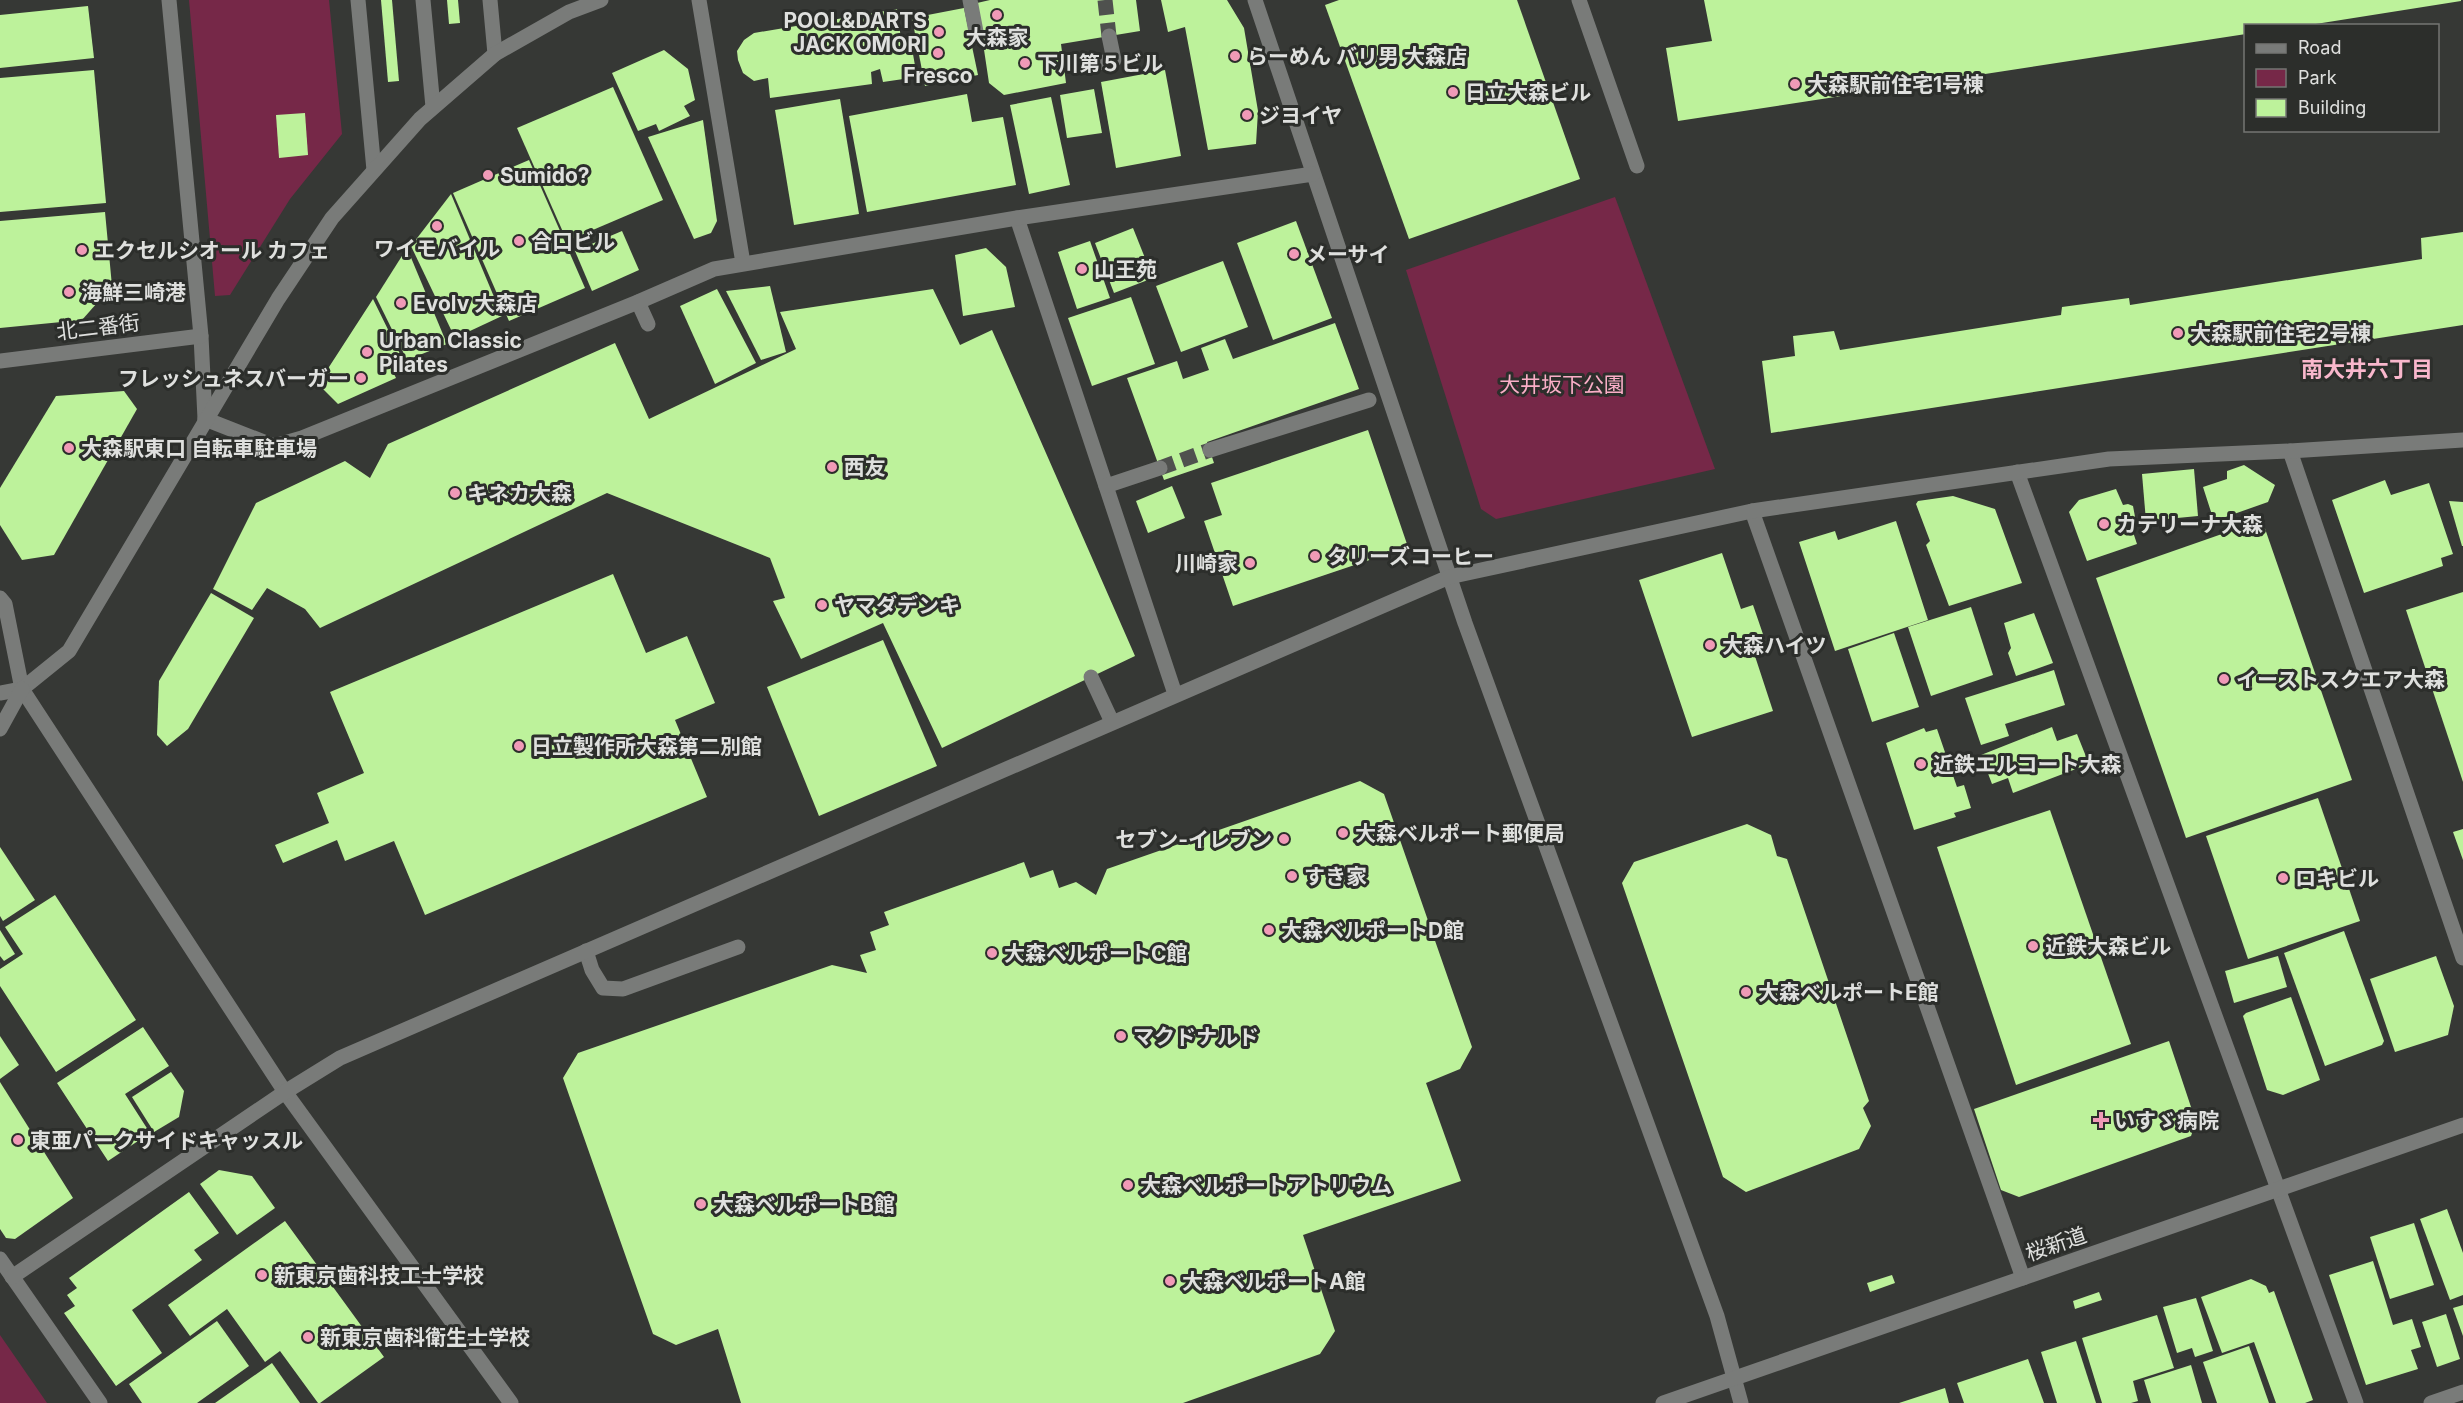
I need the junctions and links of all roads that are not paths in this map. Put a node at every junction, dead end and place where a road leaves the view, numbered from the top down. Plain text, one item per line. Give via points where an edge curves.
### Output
1 (170, 0) edge
2 (357, 0) edge
3 (423, 0) edge
4 (490, 0) edge
5 (601, 0) edge
6 (699, 0) edge
7 (970, 0) edge
8 (1255, 0) edge
9 (1579, 0) edge
10 (569, 6) edge
11 (1109, 36) tunnel mouth
12 (977, 37) dead end
13 (495, 54) junction
14 (1083, 66) dead end
15 (434, 107) junction
16 (1637, 166) dead end
17 (374, 170) junction
18 (1313, 174) junction
19 (1017, 218) junction
20 (743, 263) junction
21 (638, 302) junction
22 (648, 324) dead end
23 (201, 336) junction
24 (0, 361) edge
25 (1369, 400) dead end
26 (205, 420) junction
27 (2463, 440) edge
28 (1210, 450) tunnel mouth
29 (2290, 451) junction
30 (1160, 468) tunnel mouth
31 (2017, 472) junction
32 (1106, 486) junction
33 (1752, 511) junction
34 (1449, 577) junction
35 (0, 598) edge
36 (1090, 677) dead end
37 (22, 689) junction
38 (0, 693) edge
39 (1175, 694) junction
40 (1112, 722) junction
41 (0, 729) edge
42 (738, 947) dead end
43 (585, 951) junction
44 (2463, 958) edge
45 (285, 1092) junction
46 (2463, 1125) edge
47 (2278, 1189) junction
48 (0, 1259) edge
49 (12, 1277) junction
50 (2023, 1278) junction
51 (1735, 1378) junction
52 (2463, 1392) edge
53 (100, 1403) edge
54 (511, 1403) edge
55 (1663, 1403) edge
56 (1741, 1403) edge
57 (2356, 1403) edge
58 (2431, 1403) edge

1 - 23 street
2 - 17 street
3 - 15 street
4 - 13 street
5 - 10 street
6 - 20 street
7 - 12 street
8 - 18 street
9 - 16 street
10 - 13 street
11 - 14 street via 1114,60
13 - 15 street
15 - 17 street
17 - 26 street via 332,218
18 - 19 street
18 - 34 street
19 - 20 street via 780,260
19 - 32 street
20 - 21 street via 714,269
21 - 22 street
21 - 26 street via 274,446
23 - 24 street, 北二番街
23 - 26 street
25 - 28 street
26 - 37 street via 69,651
27 - 29 street
29 - 31 street via 2109,459
29 - 44 street
30 - 32 street
31 - 33 street
31 - 47 street
32 - 39 street
33 - 34 street
33 - 50 street
34 - 39 street
34 - 51 street via 1717,1316
35 - 37 street
36 - 40 street
37 - 38 street
37 - 41 street
37 - 45 street
39 - 40 street
40 - 43 street
42 - 43 street via 623,989 603,988
43 - 45 street via 340,1058
45 - 49 street
45 - 54 street
46 - 47 street, 桜新道
47 - 50 street, 桜新道
47 - 57 street
48 - 49 street
49 - 53 street
50 - 51 street, 桜新道
51 - 55 street, 桜新道
51 - 56 street
52 - 58 street

